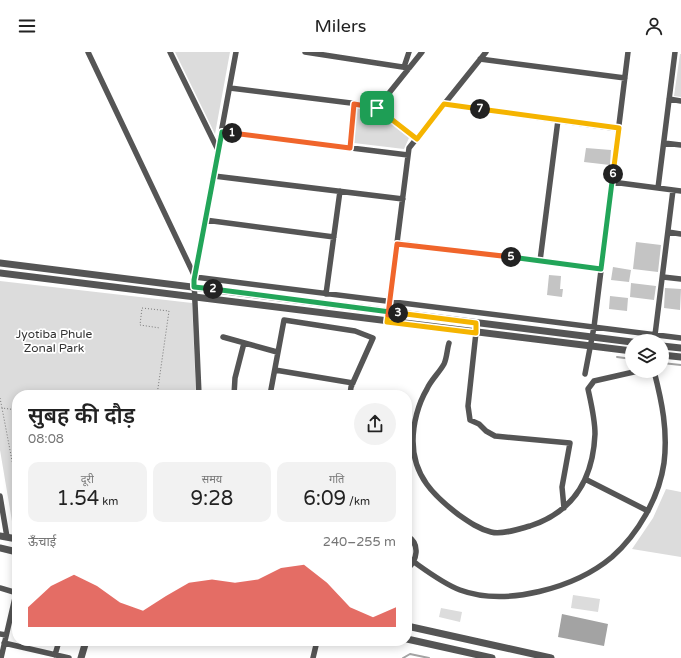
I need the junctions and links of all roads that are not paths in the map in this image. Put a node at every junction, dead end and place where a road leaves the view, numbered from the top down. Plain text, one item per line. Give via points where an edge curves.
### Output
1 (88, 52) edge
2 (170, 52) edge
3 (236, 52) edge
4 (305, 52) edge
5 (350, 52) edge
6 (409, 52) edge
7 (422, 52) edge
8 (486, 52) edge
9 (628, 52) edge
10 (675, 52) edge
11 (348, 58) junction
12 (480, 59) junction
13 (407, 67) junction
14 (625, 78) junction
15 (230, 88) junction
16 (669, 99) junction
17 (681, 101) edge
18 (354, 104) junction
19 (444, 104) junction
20 (377, 108) junction
21 (558, 120) junction
22 (619, 128) junction
23 (222, 132) junction
24 (417, 139) junction
25 (664, 143) junction
26 (681, 145) edge
27 (350, 148) junction
28 (218, 150) junction
29 (408, 155) junction
30 (214, 176) junction
31 (612, 182) junction
32 (658, 188) junction
33 (673, 190) junction
34 (681, 191) edge
35 (340, 192) junction
36 (403, 199) junction
37 (205, 220) junction
38 (668, 232) junction
39 (681, 234) edge
40 (334, 237) junction
41 (397, 244) junction
42 (540, 261) junction
43 (0, 262) edge
44 (601, 269) junction
45 (0, 273) edge
46 (195, 277) junction
47 (663, 277) junction
48 (681, 279) edge
49 (194, 287) junction
50 (326, 294) junction
51 (195, 298) junction
52 (390, 303) junction
53 (389, 312) junction
54 (387, 322) junction
55 (476, 323) junction
56 (594, 327) junction
57 (476, 333) junction
58 (648, 334) edge
59 (656, 334) edge
60 (592, 337) junction
61 (669, 337) edge
62 (223, 338) dead end
63 (681, 338) edge
64 (625, 341) edge
65 (244, 343) junction
66 (449, 343) dead end
67 (591, 346) junction
68 (669, 347) edge
69 (681, 348) edge
70 (625, 350) edge
71 (277, 352) junction
72 (669, 356) edge
73 (681, 357) edge
74 (275, 370) junction
75 (585, 374) dead end
76 (625, 374) edge
77 (656, 378) edge
78 (353, 383) junction
79 (199, 390) edge
80 (234, 390) edge
81 (271, 390) edge
82 (351, 390) edge
83 (414, 457) joint
84 (586, 479) junction
85 (0, 496) edge
86 (564, 508) junction
87 (648, 510) junction
88 (4, 536) edge
89 (412, 541) edge
90 (0, 548) edge
91 (12, 551) edge
92 (414, 562) joint
93 (0, 588) edge
94 (12, 590) edge
95 (12, 607) edge
96 (412, 627) edge
97 (3, 635) edge
98 (412, 640) edge
99 (4, 643) junction
100 (12, 645) edge
101 (17, 646) edge
102 (58, 646) edge
103 (85, 646) edge
104 (316, 646) edge
105 (55, 655) junction
106 (1, 658) edge
107 (69, 658) edge
108 (82, 658) edge
109 (314, 658) edge
110 (492, 658) edge
111 (551, 658) edge

1 - 46 street
2 - 28 street
3 - 15 street
4 - 11 street
5 - 11 street
6 - 13 street
7 - 13 street
8 - 12 street
9 - 14 street
10 - 16 street
11 - 13 street
12 - 14 street
12 - 19 street
13 - 20 street
14 - 22 street
15 - 18 street
15 - 23 street
16 - 17 street
16 - 25 street
18 - 20 street
18 - 27 street
19 - 21 street
19 - 24 street
20 - 24 street
21 - 22 street
21 - 42 street
22 - 31 street
23 - 27 street
23 - 28 street
24 - 29 street via 409,148
25 - 26 street
25 - 32 street
27 - 29 street
28 - 30 street
29 - 36 street
30 - 35 street
30 - 37 street
31 - 32 street
31 - 44 street
32 - 33 street
33 - 34 street
33 - 38 street
35 - 36 street
35 - 40 street
36 - 41 street
37 - 40 street
37 - 46 street
38 - 39 street
38 - 47 street
40 - 50 street
41 - 42 street
41 - 52 street
42 - 44 street
43 - 49 street
44 - 56 street
45 - 51 street
46 - 49 street
46 - 50 street
47 - 48 street
47 - 59 street
49 - 51 street
49 - 53 street
50 - 52 street
51 - 54 street
51 - 79 street
52 - 53 street
52 - 56 street
53 - 54 street
53 - 55 street
54 - 57 street
55 - 57 street
55 - 60 street
56 - 58 street
56 - 60 street
57 - 67 street
57 - 86 street via 468,406 470,420 495,436 570,443 562,487
60 - 64 street
60 - 67 street
61 - 63 street
62 - 65 street
65 - 71 street
65 - 80 street
66 - 83 street via 444,363 426,389 417,411 413,440
67 - 70 street
67 - 75 street
68 - 69 street
71 - 74 street
71 - 78 street via 284,320 355,331 373,338
72 - 73 street
74 - 78 street
74 - 81 street
76 - 84 street via 594,381 588,389 595,433
77 - 87 street via 667,434 664,465
78 - 82 street
83 - 86 street via 421,476 439,500 475,526 492,533 515,531 542,522
84 - 86 street
84 - 87 street
85 - 88 street
87 - 92 street via 633,533 612,557 584,575 542,591 512,596 467,592
89 - 92 street via 416,550
90 - 91 street
93 - 94 street
95 - 97 street
96 - 111 street
97 - 99 street
98 - 110 street
99 - 100 street
99 - 106 street
101 - 105 street
102 - 105 street
103 - 108 street
104 - 109 street
105 - 107 street

